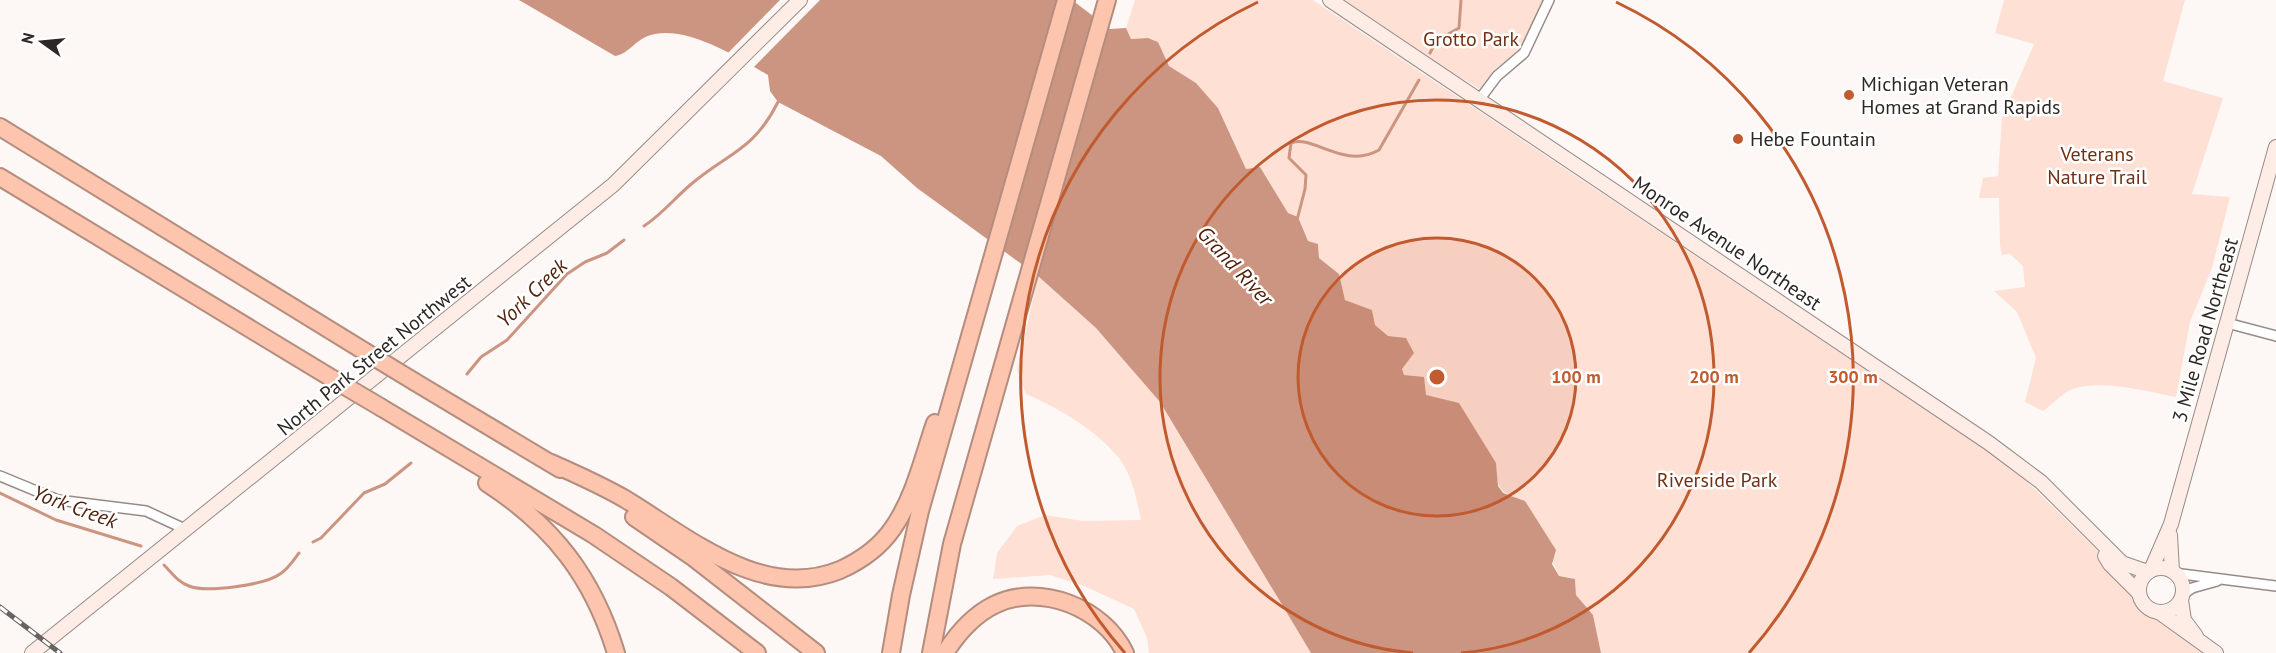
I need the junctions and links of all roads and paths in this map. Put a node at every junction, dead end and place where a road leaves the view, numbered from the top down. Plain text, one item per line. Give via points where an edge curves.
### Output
1 (800, 0) edge
2 (1066, 0) edge
3 (1107, 0) edge
4 (1330, 0) edge
5 (1550, 0) edge
6 (1479, 100) junction
7 (0, 127) edge
8 (2276, 147) edge
9 (2272, 176) edge
10 (0, 177) edge
11 (2227, 323) junction
12 (2276, 336) edge
13 (970, 340) junction
14 (385, 410) junction
15 (551, 463) junction
16 (0, 476) edge
17 (2171, 524) junction
18 (187, 530) junction
19 (2091, 530) junction
20 (2149, 571) junction
21 (2173, 572) junction
22 (2219, 580) junction
23 (2276, 586) edge
24 (2139, 593) junction
25 (2181, 597) junction
26 (2158, 612) junction
27 (2196, 638) junction
28 (32, 653) edge
29 (616, 653) edge
30 (757, 653) edge
31 (816, 653) edge
32 (891, 653) edge
33 (931, 653) edge
34 (945, 653) edge
35 (1125, 653) edge
36 (2216, 653) edge

1 - 18 main road, North Park Street Northwest via 613,185
2 - 13 highway
3 - 33 highway via 952,544
4 - 6 main road, Monroe Avenue Northeast
5 - 6 street via 1526,50 1497,76
6 - 19 main road, Monroe Avenue Northeast via 1989,443 2041,482
7 - 15 highway, bridge
8 - 9 main road, 3 Mile Road Northeast
9 - 11 main road, 3 Mile Road Northeast
10 - 14 highway, bridge
11 - 12 street
11 - 17 main road, 3 Mile Road Northeast
13 - 15 highway via 946,390 900,517 874,549 832,573 796,579 750,571
13 - 32 highway via 913,540
14 - 29 highway via 497,489 550,534 593,591
14 - 30 highway via 594,535
15 - 31 highway via 694,558
16 - 18 street via 58,500 146,511
17 - 20 main road, 3 Mile Road Northeast
17 - 21 main road, 3 Mile Road Northeast
18 - 28 main road, North Park Street Northwest
19 - 20 main road, Monroe Avenue Northeast via 2122,563
19 - 24 main road, Monroe Avenue Northeast via 2110,564
20 - 21 main road via 2161,568
20 - 24 main road via 2141,581
21 - 22 street
21 - 25 main road via 2181,582
22 - 23 street
22 - 25 street via 2192,588
24 - 26 main road via 2145,606
25 - 26 main road via 2172,609
25 - 27 main road via 2184,620
26 - 27 main road
27 - 36 main road
34 - 35 highway via 979,614 996,604 1036,597 1065,601 1097,618

